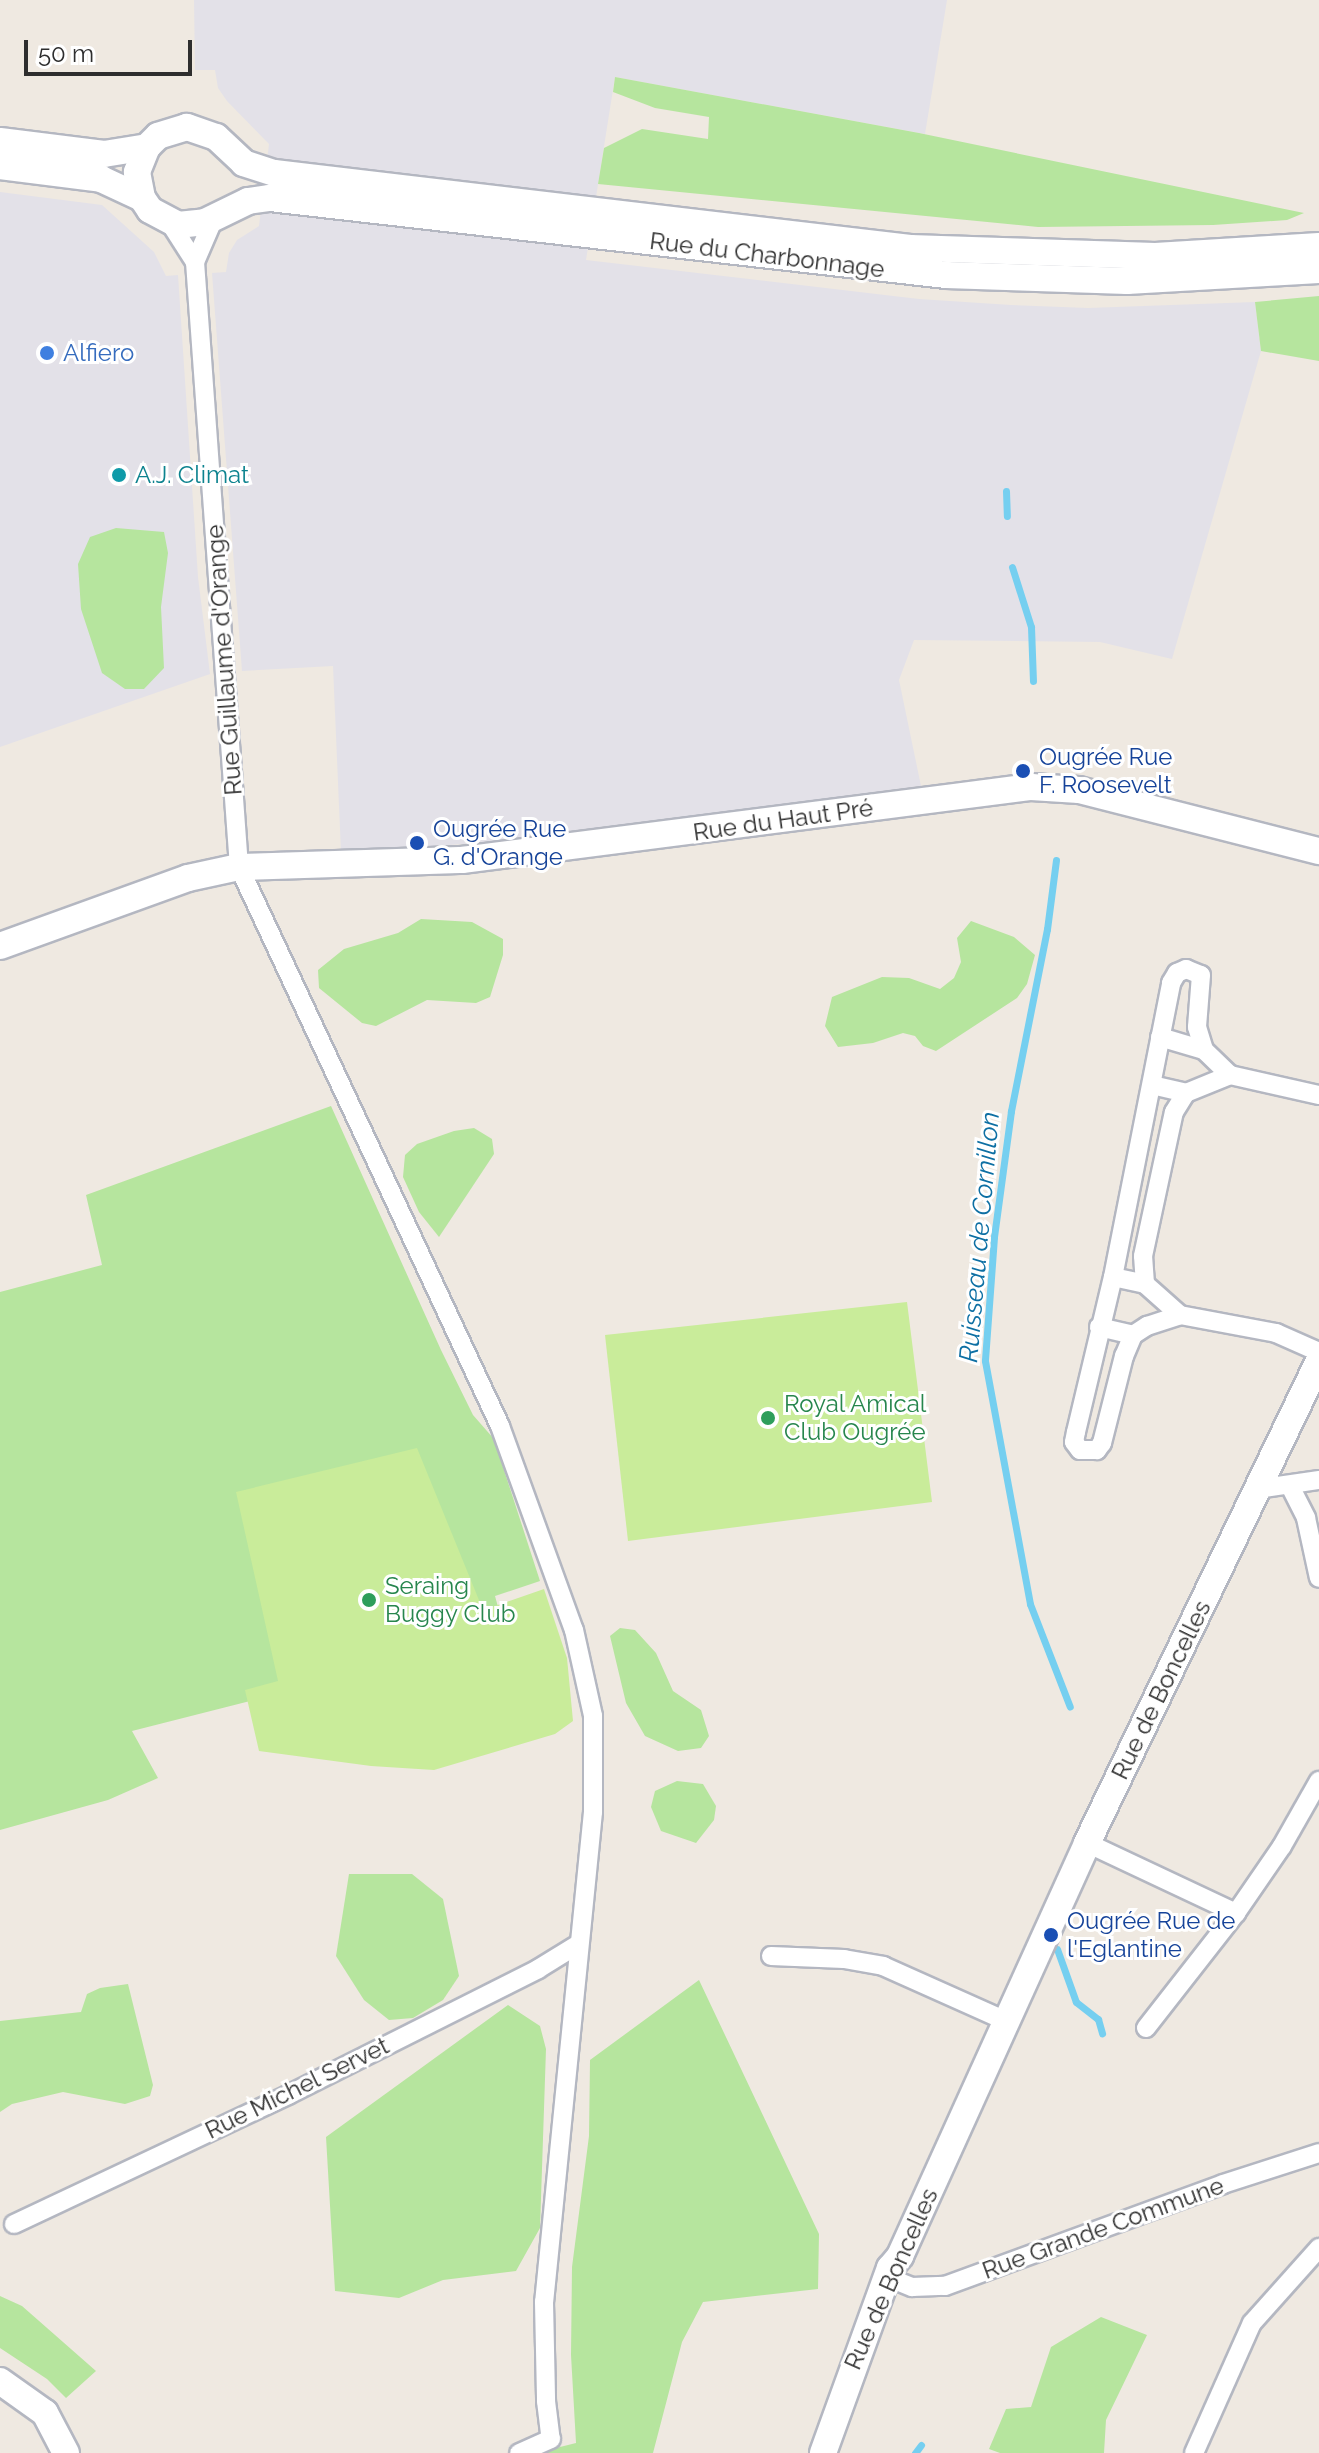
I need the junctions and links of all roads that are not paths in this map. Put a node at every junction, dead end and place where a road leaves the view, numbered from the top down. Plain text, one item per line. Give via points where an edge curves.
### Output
1 (0, 141) edge
2 (147, 147) junction
3 (227, 148) junction
4 (0, 166) edge
5 (142, 198) junction
6 (216, 216) junction
7 (170, 223) junction
8 (1319, 246) edge
9 (195, 262) junction
10 (1319, 270) edge
11 (1319, 851) edge
12 (239, 867) junction
13 (0, 946) edge
14 (1160, 1037) junction
15 (1204, 1050) junction
16 (1230, 1075) junction
17 (1152, 1085) junction
18 (1186, 1093) junction
19 (1319, 1095) edge
20 (1113, 1277) junction
21 (1145, 1284) junction
22 (1180, 1315) junction
23 (1099, 1327) junction
24 (1133, 1335) junction
25 (1319, 1352) edge
26 (1319, 1361) edge
27 (1319, 1480) edge
28 (1290, 1486) junction
29 (1257, 1489) junction
30 (1319, 1578) edge
31 (1319, 1781) edge
32 (1087, 1843) junction
33 (1236, 1913) junction
34 (577, 1945) junction
35 (771, 1956) dead end
36 (1004, 2020) junction
37 (1146, 2028) dead end
38 (1319, 2153) edge
39 (14, 2224) dead end
40 (1319, 2248) edge
41 (887, 2277) junction
42 (0, 2381) edge
43 (66, 2453) edge
44 (519, 2453) edge
45 (823, 2453) edge
46 (1194, 2453) edge

1 - 2 main road, Rue du Charbonnage via 104,154
2 - 3 main road, Rue du Charbonnage via 166,132 187,127 212,134
2 - 5 main road via 137,172
3 - 6 main road via 237,178 233,195
3 - 8 main road, Rue du Charbonnage via 244,163 274,173 910,248 1155,256
4 - 5 main road via 101,179
5 - 7 main road
6 - 7 main road, Rue du Charbonnage via 192,226
6 - 9 street, Rue Guillaume d'Orange
6 - 10 main road, Rue du Charbonnage via 248,201 270,198 861,267 991,277 1127,281
7 - 9 street, Rue Guillaume d'Orange
9 - 12 street, Rue Guillaume d'Orange
11 - 12 main road, Rue du Haut Pré via 1053,786 462,860
12 - 13 main road, Rue du Haut Pré via 188,878
12 - 34 street via 485,1391 574,1630 593,1716 595,1776
14 - 15 street
14 - 15 street via 1171,983 1177,973 1195,971 1202,981 1197,1027
14 - 17 street
15 - 16 street
16 - 18 street
16 - 19 street
17 - 18 street
17 - 20 street
18 - 21 street via 1174,1112 1146,1242
20 - 21 street
20 - 23 street
21 - 22 street
22 - 24 street
22 - 25 street via 1276,1333
23 - 24 street
23 - 24 street via 1074,1442 1087,1452 1102,1443
26 - 29 main road, Rue de Boncelles
27 - 28 street
28 - 29 street
28 - 30 street via 1306,1518
29 - 32 main road, Rue de Boncelles
31 - 33 street
32 - 33 street
32 - 36 main road, Rue de Boncelles
33 - 37 street
34 - 39 street, Rue Michel Servet via 288,2095
34 - 44 street via 544,2302 551,2439
35 - 36 street via 883,1966
36 - 41 main road, Rue de Boncelles
38 - 41 street, Rue Grande Commune via 945,2286 912,2287
40 - 46 street via 1252,2323
41 - 45 main road, Rue de Boncelles
42 - 43 main road via 45,2413

